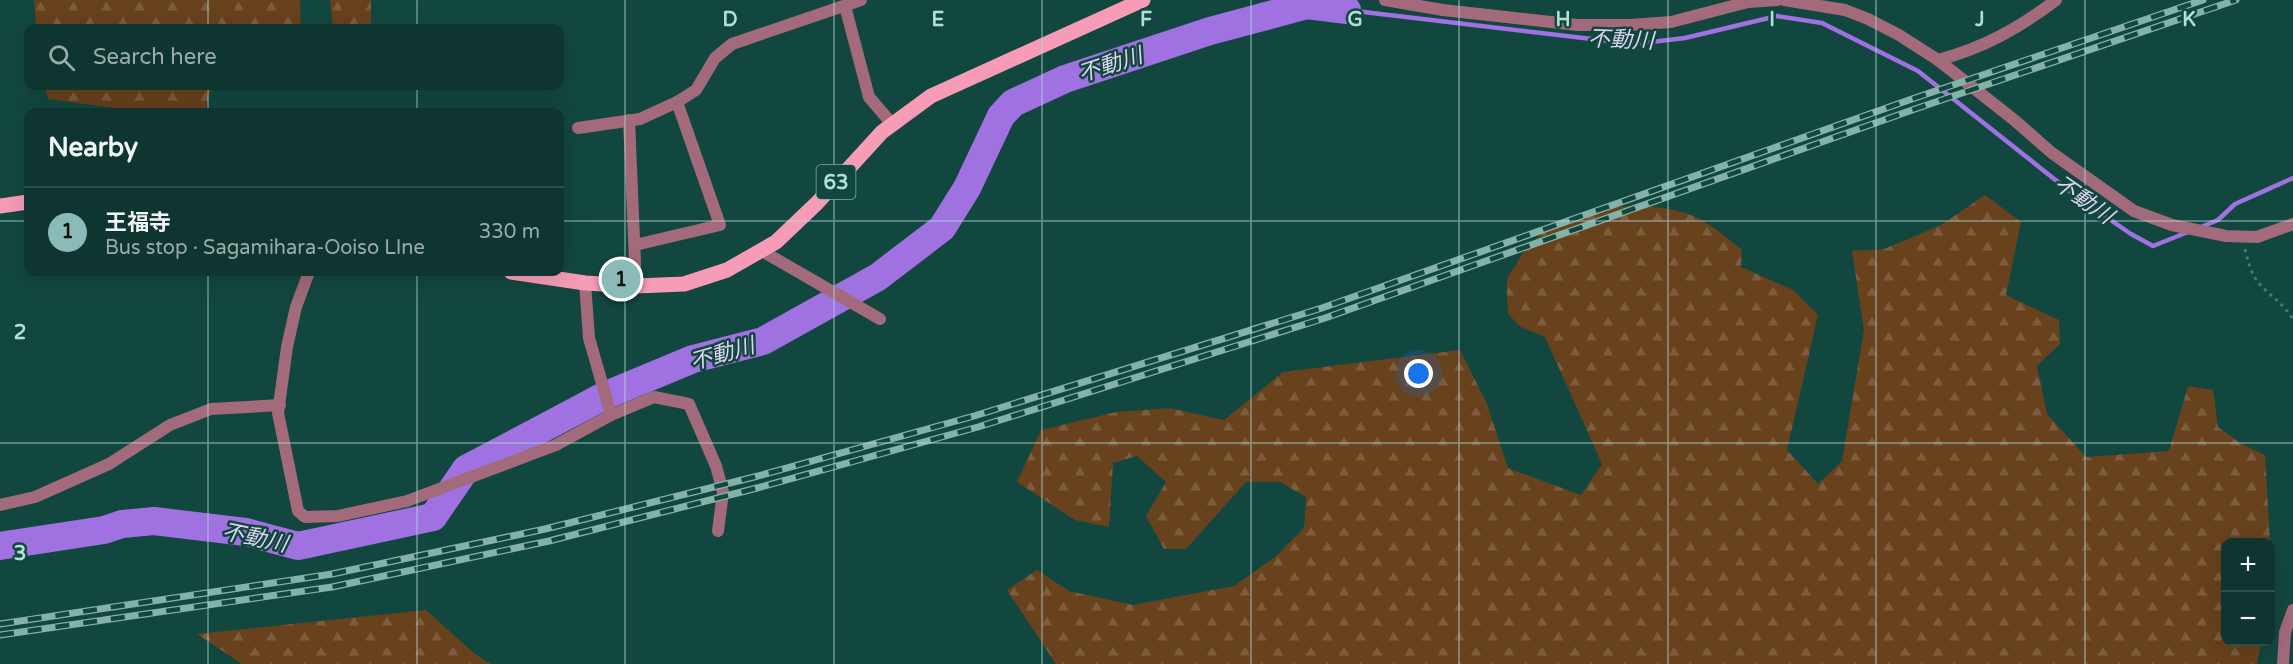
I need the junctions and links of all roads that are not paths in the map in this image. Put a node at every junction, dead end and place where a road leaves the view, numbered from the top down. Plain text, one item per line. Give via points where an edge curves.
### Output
1 (861, 0) edge
2 (1143, 0) edge
3 (1385, 0) edge
4 (1777, 0) edge
5 (1784, 0) edge
6 (2056, 0) edge
7 (845, 6) junction
8 (1938, 60) junction
9 (677, 102) junction
10 (629, 120) junction
11 (892, 124) junction
12 (578, 128) dead end
13 (24, 203) edge
14 (0, 206) edge
15 (2293, 224) edge
16 (635, 245) junction
17 (762, 251) junction
18 (308, 276) edge
19 (538, 276) edge
20 (585, 283) junction
21 (636, 286) junction
22 (880, 319) dead end
23 (280, 405) junction
24 (610, 415) junction
25 (0, 505) edge
26 (718, 531) dead end
27 (2293, 610) edge
28 (2283, 664) edge

1 - 7 street
2 - 11 main road, 63 via 931,96
3 - 4 street via 1578,25 1671,22 1748,2
5 - 8 street via 1825,6 1868,19
6 - 8 street via 2023,25 1969,51
7 - 9 street via 732,44 715,58 696,90
7 - 11 street via 869,97
8 - 15 street via 2052,153 2134,211 2172,225 2226,236 2257,237
9 - 10 street
9 - 16 street via 720,225
10 - 12 street
10 - 16 street
11 - 17 main road, 63 via 796,225
13 - 14 main road
16 - 21 street
17 - 21 main road, 63 via 727,270 684,284
17 - 22 street
18 - 23 street via 287,347
19 - 20 main road, 63
20 - 21 main road, 63
20 - 24 street via 589,338
23 - 24 street via 278,413 298,511 305,517 338,516 407,501 556,445
23 - 25 street via 211,409 170,425 109,464 35,497
24 - 26 street via 654,397 689,404 723,492
27 - 28 street via 2285,632

